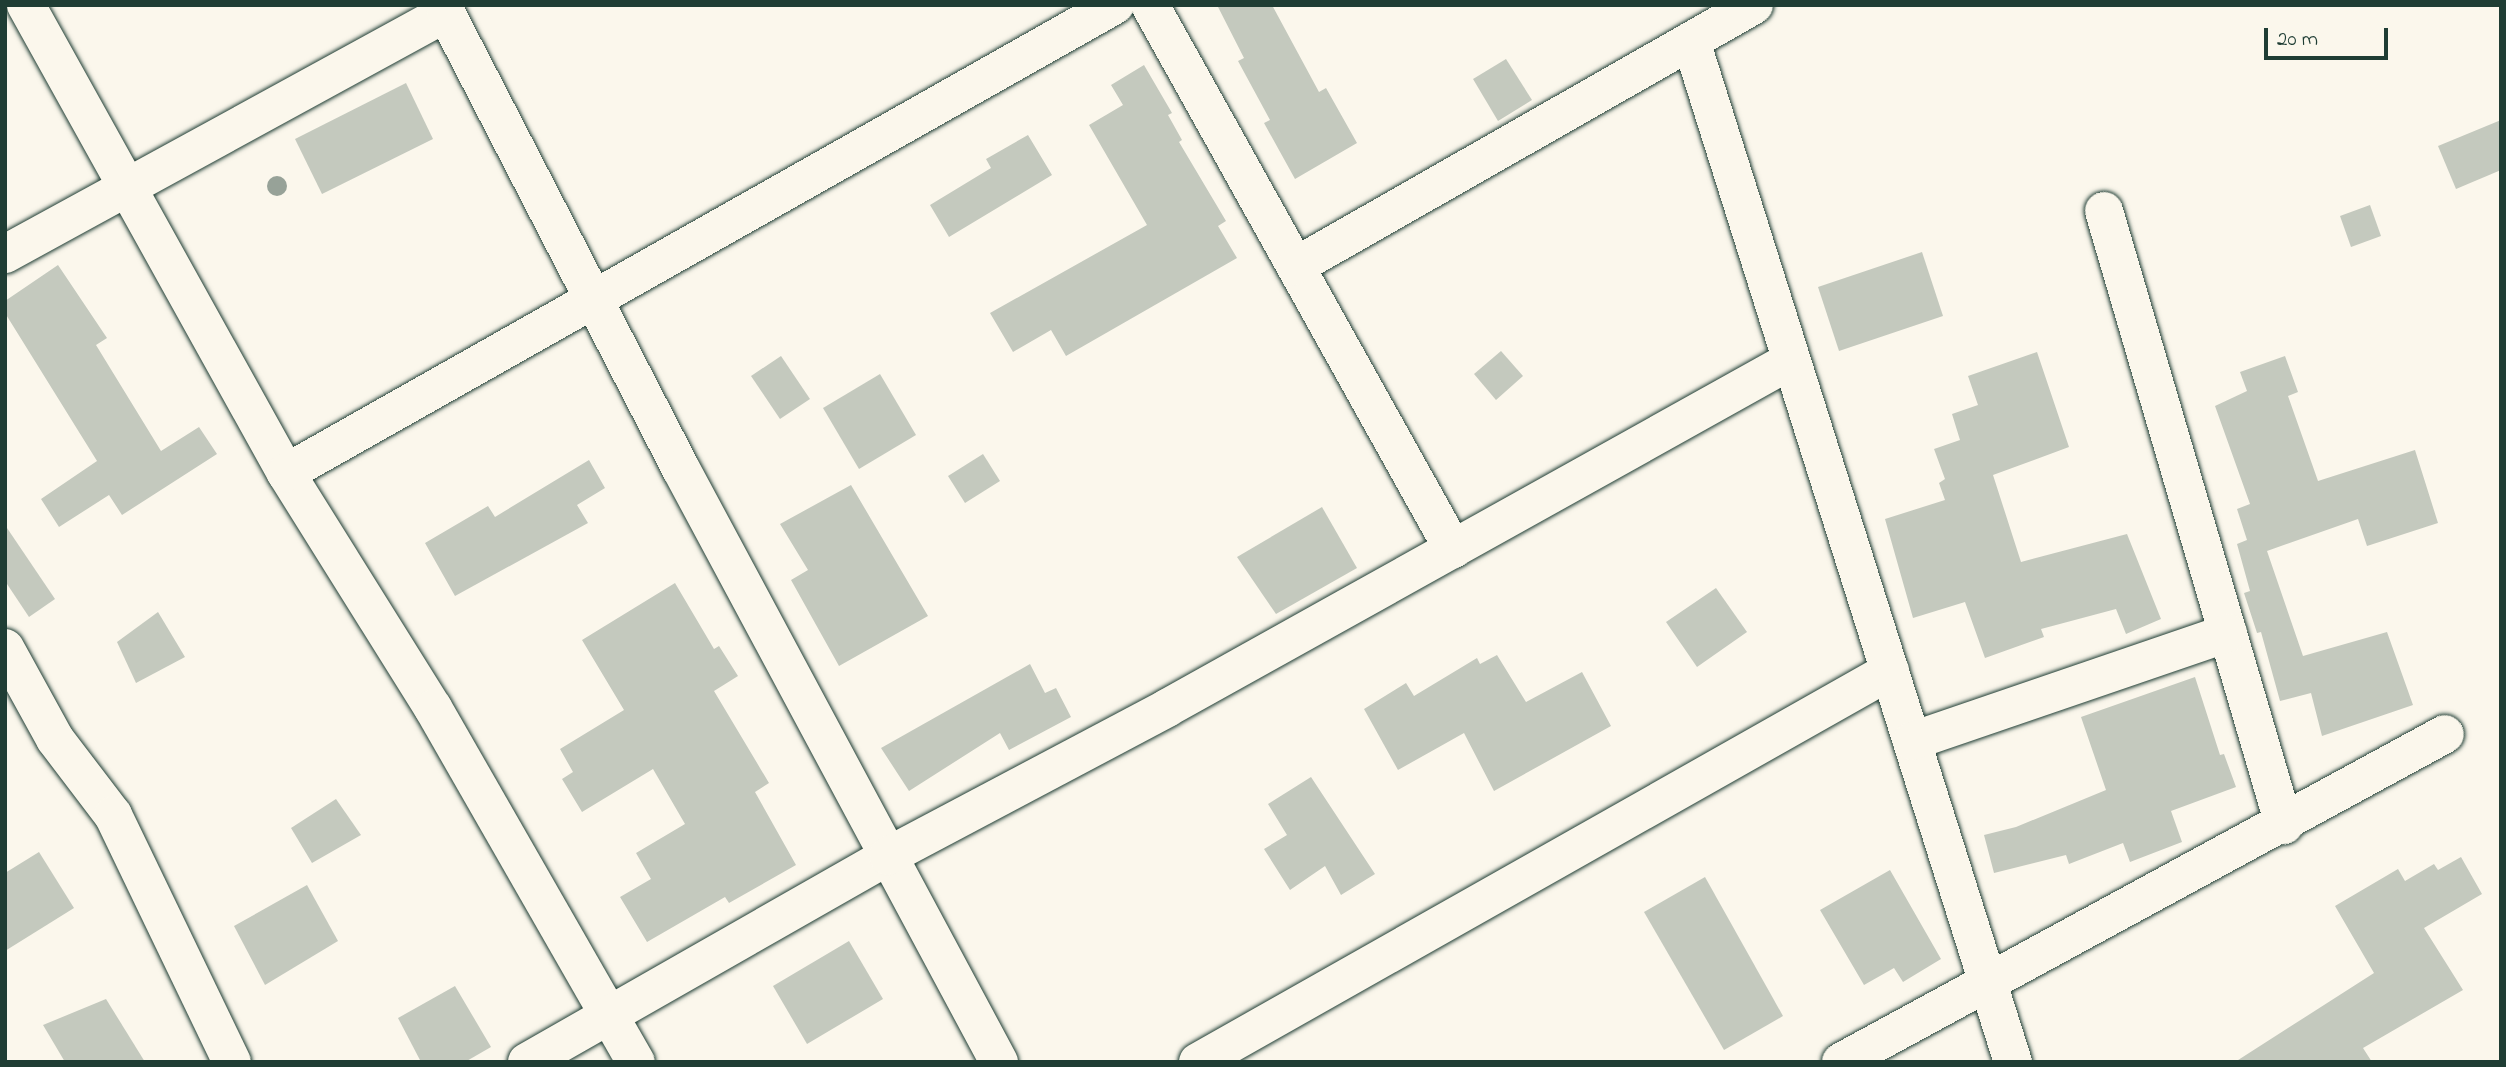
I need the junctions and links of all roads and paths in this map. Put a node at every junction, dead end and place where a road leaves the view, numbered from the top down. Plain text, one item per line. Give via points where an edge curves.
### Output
1 (26, 5) edge
2 (1115, 5) edge
3 (1150, 5) edge
4 (1754, 5) edge
5 (1691, 41) junction
6 (127, 188) junction
7 (2104, 211) dead end
8 (5, 254) edge
9 (1296, 266) junction
10 (595, 297) junction
11 (1790, 361) junction
12 (286, 473) junction
13 (1453, 549) junction
14 (2228, 633) junction
15 (5, 648) edge
16 (1890, 671) junction
17 (2445, 734) dead end
18 (1912, 741) junction
19 (2284, 825) junction
20 (888, 856) junction
21 (1987, 981) junction
22 (612, 1015) junction
23 (232, 1062) edge
24 (527, 1062) edge
25 (636, 1062) edge
26 (999, 1062) edge
27 (1198, 1062) edge
28 (1841, 1062) edge
29 (2013, 1062) edge

1 - 6 street
2 - 10 street
3 - 9 street
4 - 5 street
5 - 9 street
5 - 11 street
6 - 8 street
6 - 10 street via 446,13
6 - 12 street
7 - 14 street
9 - 13 street
10 - 12 street
10 - 20 street
11 - 13 street
11 - 16 street
12 - 22 street via 433,708
13 - 20 street
14 - 18 street
14 - 19 street
15 - 23 street via 55,739 114,815
16 - 18 street
16 - 27 street
17 - 19 street
18 - 21 street
19 - 21 street
20 - 22 street
20 - 26 street
21 - 28 street
21 - 29 street
22 - 24 street
22 - 25 street

